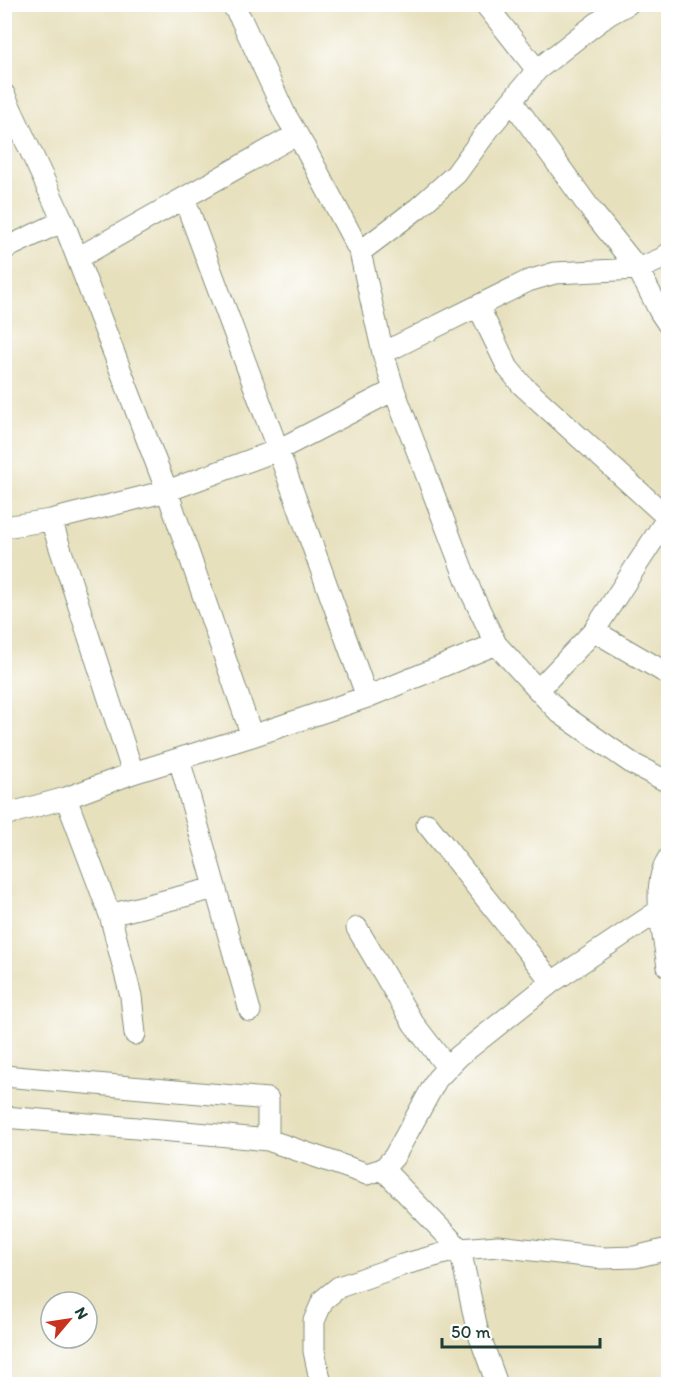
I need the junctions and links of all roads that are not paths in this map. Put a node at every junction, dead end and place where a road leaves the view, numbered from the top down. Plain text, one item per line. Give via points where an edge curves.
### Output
1 (232, 4) edge
2 (485, 4) edge
3 (628, 4) edge
4 (537, 70) junction
5 (4, 94) edge
6 (512, 101) junction
7 (297, 134) junction
8 (184, 198) junction
9 (63, 220) junction
10 (4, 249) edge
11 (360, 252) junction
12 (669, 254) edge
13 (78, 258) junction
14 (638, 269) junction
15 (478, 306) junction
16 (669, 324) edge
17 (383, 353) junction
18 (394, 390) junction
19 (278, 450) junction
20 (167, 491) junction
21 (668, 518) edge
22 (51, 520) junction
23 (4, 527) edge
24 (594, 631) junction
25 (496, 644) junction
26 (669, 674) edge
27 (538, 690) junction
28 (367, 697) junction
29 (252, 736) junction
30 (179, 759) junction
31 (133, 773) junction
32 (669, 782) edge
33 (66, 798) junction
34 (4, 815) edge
35 (428, 824) dead end
36 (669, 858) edge
37 (215, 888) junction
38 (660, 910) junction
39 (110, 915) junction
40 (357, 928) dead end
41 (669, 967) edge
42 (552, 982) junction
43 (250, 1011) dead end
44 (135, 1034) dead end
45 (447, 1067) junction
46 (4, 1076) edge
47 (4, 1117) edge
48 (268, 1140) junction
49 (383, 1169) junction
50 (459, 1249) junction
51 (669, 1249) edge
52 (321, 1384) edge
53 (497, 1384) edge

1 - 7 street
2 - 4 street
3 - 4 street via 598,22
4 - 6 street
5 - 9 street
6 - 11 street via 456,174
6 - 14 street
7 - 8 street
7 - 11 street
8 - 13 street
8 - 19 street
9 - 10 street
9 - 13 street
11 - 17 street
12 - 14 street
13 - 20 street
14 - 15 street via 555,273 528,281
14 - 16 street
15 - 17 street
15 - 21 street via 508,368 522,385
17 - 18 street
18 - 19 street
18 - 25 street via 471,592
19 - 20 street
19 - 28 street
20 - 22 street
20 - 29 street
21 - 24 street
22 - 23 street
22 - 31 street
24 - 26 street
24 - 27 street
25 - 27 street
25 - 28 street
27 - 32 street via 560,712 604,744
28 - 29 street
29 - 30 street
30 - 31 street
30 - 37 street
31 - 33 street
33 - 34 street
33 - 39 street
35 - 42 street
36 - 38 street via 659,884
37 - 39 street
37 - 43 street
38 - 41 street
38 - 42 street
39 - 44 street via 131,996
40 - 45 street via 413,1023
42 - 45 street
45 - 49 street
46 - 48 street via 268,1098
47 - 48 street
48 - 49 street via 367,1174
49 - 50 street
50 - 51 street via 498,1246 602,1258 635,1257
50 - 52 street via 339,1287 323,1300 314,1321 314,1351
50 - 53 street via 477,1329

